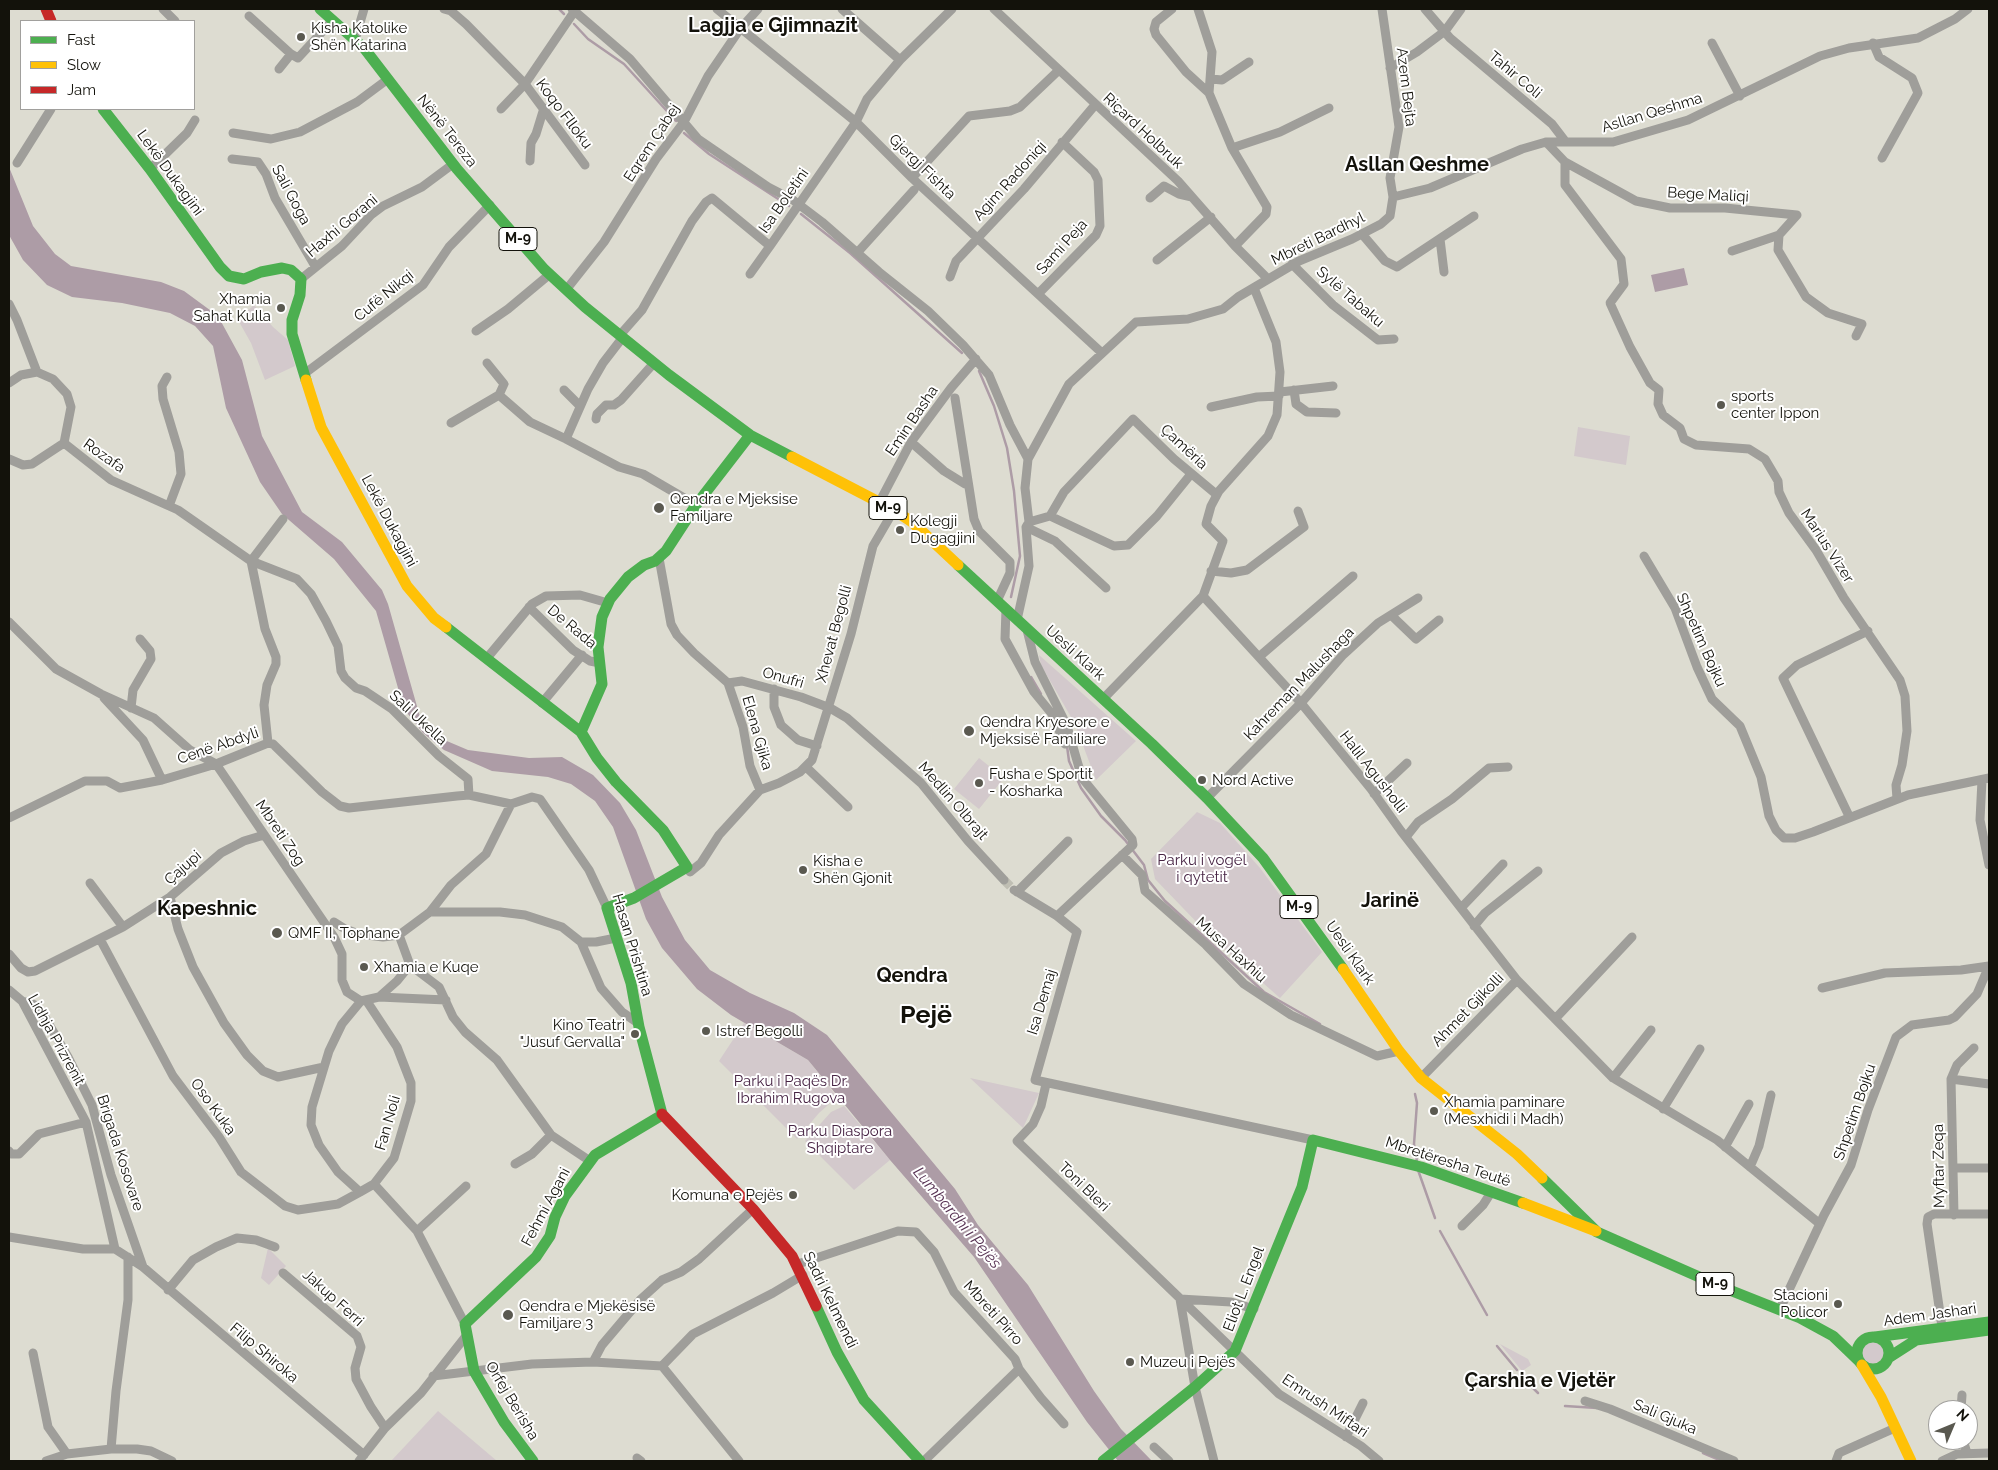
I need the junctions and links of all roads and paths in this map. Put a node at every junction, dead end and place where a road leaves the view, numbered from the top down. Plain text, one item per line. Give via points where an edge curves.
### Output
1 (163, 9) edge
2 (320, 9) edge
3 (364, 9) edge
4 (444, 9) edge
5 (574, 9) edge
6 (717, 9) edge
7 (758, 9) edge
8 (842, 9) edge
9 (952, 9) edge
10 (994, 9) edge
11 (1172, 9) edge
12 (1198, 9) edge
13 (1382, 9) edge
14 (1425, 9) edge
15 (1460, 9) edge
16 (1968, 9) edge
17 (249, 16) dead end
18 (173, 20) edge
19 (333, 20) junction
20 (740, 29) junction
21 (1444, 31) junction
22 (355, 40) junction
23 (1712, 43) dead end
24 (1873, 43) junction
25 (291, 54) junction
26 (900, 60) junction
27 (1249, 62) dead end
28 (1390, 68) junction
29 (279, 69) dead end
30 (1059, 70) junction
31 (388, 79) junction
32 (1211, 79) junction
33 (525, 84) junction
34 (1209, 94) junction
35 (1740, 96) junction
36 (1095, 105) junction
37 (544, 108) junction
38 (1329, 108) dead end
39 (501, 109) dead end
40 (51, 110) edge
41 (104, 110) edge
42 (195, 120) dead end
43 (684, 122) junction
44 (856, 122) junction
45 (233, 133) dead end
46 (1565, 141) junction
47 (1062, 142) junction
48 (1546, 142) junction
49 (1232, 148) junction
50 (1882, 158) dead end
51 (232, 159) dead end
52 (530, 161) dead end
53 (17, 162) dead end
54 (1565, 162) junction
55 (453, 164) junction
56 (585, 164) dead end
57 (150, 169) junction
58 (912, 178) junction
59 (914, 190) dead end
60 (1192, 197) junction
61 (1393, 197) junction
62 (1150, 198) dead end
63 (799, 204) junction
64 (490, 205) junction
65 (1474, 216) dead end
66 (1211, 217) junction
67 (1362, 234) junction
68 (1779, 235) junction
69 (978, 238) junction
70 (1440, 239) junction
71 (770, 246) junction
72 (1234, 246) junction
73 (1732, 251) dead end
74 (857, 253) junction
75 (1157, 260) dead end
76 (1292, 264) junction
77 (315, 266) junction
78 (1444, 272) dead end
79 (550, 274) junction
80 (750, 274) dead end
81 (950, 277) dead end
82 (1268, 278) junction
83 (301, 279) junction
84 (1254, 288) junction
85 (566, 290) junction
86 (1038, 294) junction
87 (9, 304) edge
88 (476, 331) dead end
89 (621, 336) junction
90 (1856, 336) dead end
91 (1394, 339) dead end
92 (1102, 353) junction
93 (976, 359) junction
94 (487, 363) dead end
95 (654, 363) junction
96 (37, 372) junction
97 (304, 374) junction
98 (167, 377) dead end
99 (9, 383) edge
100 (1333, 386) dead end
101 (564, 390) dead end
102 (1294, 390) junction
103 (1280, 394) junction
104 (499, 395) junction
105 (955, 398) dead end
106 (579, 405) junction
107 (1211, 407) dead end
108 (1336, 413) dead end
109 (596, 419) dead end
110 (451, 424) dead end
111 (750, 436) junction
112 (566, 439) junction
113 (911, 442) junction
114 (64, 443) junction
115 (9, 459) edge
116 (1028, 459) junction
117 (1191, 474) junction
118 (965, 484) dead end
119 (1216, 494) junction
120 (880, 503) junction
121 (696, 505) junction
122 (169, 506) junction
123 (894, 510) junction
124 (1298, 511) dead end
125 (1050, 516) junction
126 (283, 519) dead end
127 (1027, 524) junction
128 (1644, 556) dead end
129 (659, 558) junction
130 (251, 562) junction
131 (1211, 571) junction
132 (1353, 576) dead end
133 (1106, 588) dead end
134 (1203, 596) junction
135 (1418, 598) dead end
136 (608, 603) junction
137 (1001, 605) junction
138 (529, 607) junction
139 (1391, 615) junction
140 (1017, 620) junction
141 (1440, 620) dead end
142 (9, 622) edge
143 (1027, 630) junction
144 (1868, 631) junction
145 (140, 639) dead end
146 (582, 655) junction
147 (1260, 656) junction
148 (487, 658) junction
149 (600, 663) junction
150 (728, 684) junction
151 (774, 690) junction
152 (101, 694) junction
153 (1103, 699) junction
154 (542, 703) junction
155 (1301, 703) junction
156 (130, 708) junction
157 (830, 708) junction
158 (581, 732) junction
159 (268, 743) junction
160 (1065, 744) dead end
161 (818, 746) junction
162 (1407, 763) dead end
163 (216, 764) junction
164 (806, 767) junction
165 (1508, 767) dead end
166 (1987, 777) edge
167 (162, 780) junction
168 (760, 790) junction
169 (1374, 794) junction
170 (469, 795) junction
171 (1207, 798) junction
172 (1897, 799) junction
173 (511, 804) junction
174 (848, 807) dead end
175 (1849, 816) junction
176 (9, 818) edge
177 (264, 835) junction
178 (1406, 837) junction
179 (1068, 841) dead end
180 (1127, 850) junction
181 (1503, 864) dead end
182 (1989, 865) edge
183 (691, 868) junction
184 (1538, 871) dead end
185 (1004, 880) tunnel mouth
186 (90, 883) dead end
187 (170, 897) junction
188 (607, 908) junction
189 (1460, 908) junction
190 (430, 912) junction
191 (1057, 916) junction
192 (334, 922) dead end
193 (1474, 926) junction
194 (123, 927) junction
195 (399, 936) junction
196 (1632, 937) dead end
197 (100, 938) junction
198 (616, 938) junction
199 (581, 942) junction
200 (9, 954) edge
201 (410, 965) junction
202 (1989, 966) edge
203 (1517, 980) junction
204 (1822, 988) dead end
205 (9, 990) edge
206 (379, 997) junction
207 (364, 1000) junction
208 (446, 1000) junction
209 (22, 1001) junction
210 (1555, 1019) junction
211 (638, 1023) junction
212 (1651, 1030) dead end
213 (1974, 1048) dead end
214 (1700, 1049) dead end
215 (1399, 1051) junction
216 (324, 1067) junction
217 (1421, 1078) junction
218 (1613, 1078) junction
219 (1952, 1079) junction
220 (1034, 1080) joint
221 (1046, 1084) junction
222 (1989, 1084) edge
223 (1771, 1095) dead end
224 (1749, 1104) dead end
225 (1663, 1108) junction
226 (665, 1119) junction
227 (86, 1122) junction
228 (551, 1135) junction
229 (1313, 1140) junction
230 (1725, 1147) junction
231 (9, 1151) edge
232 (590, 1162) junction
233 (515, 1164) dead end
234 (1750, 1167) junction
235 (1953, 1168) junction
236 (1989, 1168) edge
237 (374, 1184) junction
238 (466, 1186) dead end
239 (1492, 1191) junction
240 (360, 1192) junction
241 (1556, 1193) junction
242 (753, 1209) junction
243 (1552, 1214) junction
244 (1989, 1214) edge
245 (1954, 1215) junction
246 (1820, 1224) junction
247 (1462, 1226) dead end
248 (417, 1231) junction
249 (1597, 1232) junction
250 (9, 1237) edge
251 (275, 1246) dead end
252 (115, 1249) junction
253 (128, 1257) junction
254 (145, 1269) junction
255 (800, 1270) junction
256 (283, 1273) dead end
257 (168, 1290) junction
258 (1180, 1299) junction
259 (1780, 1308) junction
260 (1254, 1309) junction
261 (1989, 1322) edge
262 (465, 1324) junction
263 (1942, 1327) junction
264 (1989, 1330) edge
265 (466, 1336) junction
266 (1833, 1336) junction
267 (1869, 1339) junction
268 (1235, 1351) junction
269 (33, 1353) dead end
270 (593, 1362) junction
271 (1860, 1363) junction
272 (1884, 1363) junction
273 (662, 1366) junction
274 (1019, 1369) junction
275 (474, 1371) junction
276 (433, 1376) junction
277 (1195, 1387) junction
278 (1962, 1394) dead end
279 (1881, 1397) junction
280 (1962, 1400) edge
281 (1585, 1401) dead end
282 (1363, 1403) dead end
283 (1064, 1424) dead end
284 (386, 1428) junction
285 (1896, 1428) junction
286 (1346, 1437) junction
287 (1154, 1447) dead end
288 (111, 1449) junction
289 (1966, 1450) edge
290 (1967, 1453) junction
291 (1989, 1453) edge
292 (67, 1454) junction
293 (88, 1457) edge
294 (362, 1458) edge
295 (1107, 1458) edge
296 (917, 1460) edge
297 (46, 1461) edge
298 (172, 1461) edge
299 (533, 1461) edge
300 (739, 1461) edge
301 (1169, 1461) edge
302 (1214, 1461) edge
303 (1379, 1461) edge
304 (1734, 1461) edge
305 (1836, 1461) edge
306 (1911, 1461) edge
307 (1942, 1461) edge

1 - 18 street
2 - 19 main road, Nënë Tereza / M-9
3 - 22 street
4 - 33 street via 459,18
5 - 33 street
5 - 43 street via 630,59
6 - 20 street, Gjergj Fishta
7 - 20 street, Eqrem Çabej
8 - 26 street
9 - 26 street, Isa Boletini
10 - 30 street, Riçard Holbruk
11 - 34 street via 1156,22 1156,35
12 - 32 street via 1212,52
13 - 28 street, Azem Bejta
14 - 21 street, Tahir Coli
15 - 21 street
16 - 24 street, Asllan Qeshma via 1918,38
17 - 25 street
19 - 22 main road, Nënë Tereza / M-9
19 - 25 street via 298,58
20 - 43 street, Eqrem Çabej via 708,76
20 - 44 street, Gjergj Fishta
21 - 28 street
21 - 46 street, Tahir Coli via 1552,124
22 - 31 main road, Nënë Tereza / M-9
23 - 35 street
24 - 35 street, Asllan Qeshma via 1820,56
24 - 50 street via 1880,57 1912,78 1918,93
25 - 29 street
26 - 44 street, Isa Boletini via 867,99
27 - 32 street via 1222,80
28 - 61 street, Azem Bejta via 1399,127 1390,178
30 - 36 street, Riçard Holbruk
30 - 58 street via 1020,107 969,116
31 - 45 street via 357,102 300,132 271,139
31 - 55 main road, Nënë Tereza / M-9
32 - 34 street
33 - 37 street, Koqo Flloku
33 - 39 street, Koqo Flloku
34 - 49 street
35 - 46 street, Asllan Qeshma via 1688,120 1613,142
36 - 47 street, Agim Radoniqi
36 - 60 street, Riçard Holbruk
37 - 52 street via 531,143
37 - 56 street, Koqo Flloku
38 - 49 street via 1280,132
40 - 53 street
41 - 57 main road, Lekë Dukagjini
42 - 57 street via 187,133
43 - 63 street via 698,139
43 - 85 street, Eqrem Çabej via 590,261
44 - 58 street, Gjergj Fishta
44 - 63 street, Isa Boletini
46 - 48 street, Asllan Qeshma
47 - 69 street, Agim Radoniqi
47 - 86 street, Sami Peja via 1094,172 1098,180 1100,226 1096,235
48 - 54 street, Bege Maliqi
48 - 61 street, Asllan Qeshma via 1522,148 1430,188
49 - 72 street via 1266,207 1266,214
51 - 77 street, Sali Goga via 258,162
54 - 68 street, Bege Maliqi via 1636,201 1670,208 1724,208 1797,215
54 - 144 street, Marius Vizer via 1566,185 1622,259 1624,284 1610,303 1650,383 1658,390 1658,404 1663,415 1680,428 1684,439 1696,444 1749,449 1765,459 1778,481 1779,492 1789,513
55 - 64 main road, Nënë Tereza / M-9
55 - 77 street, Haxhi Gorani via 416,191 383,206 342,246
57 - 83 main road, Lekë Dukagjini via 228,276 244,279 282,268 291,270
58 - 69 street, Gjergj Fishta
59 - 74 street
60 - 62 street via 1164,186
60 - 66 street, Riçard Holbruk
61 - 67 street, Mbreti Bardhyl via 1390,216
63 - 71 street, Isa Boletini
63 - 74 street
64 - 79 main road, Nënë Tereza / M-9
64 - 97 street, Cufë Nikqi via 450,247 422,285
65 - 70 street
66 - 72 street, Riçard Holbruk
66 - 75 street
67 - 70 street via 1385,261 1397,267
67 - 76 street, Mbreti Bardhyl
68 - 73 street
68 - 90 street via 1778,250 1806,297 1828,312 1862,324
69 - 81 street, Agim Radoniqi via 956,262
69 - 86 street, Gjergj Fishta
70 - 78 street
71 - 80 street
71 - 89 street, Isa Boletini via 712,198 692,222 642,310
72 - 82 street, Riçard Holbruk
74 - 93 street via 928,311
76 - 82 street, Mbreti Bardhyl
76 - 91 street, Sylë Tabaku via 1333,305 1378,340
77 - 83 street, Haxhi Gorani
79 - 85 main road, Nënë Tereza / M-9
79 - 88 street
82 - 84 street, Mbreti Bardhyl
83 - 97 main road, Lekë Dukagjini via 292,334
84 - 92 street, Mbreti Bardhyl via 1223,309 1188,319 1136,322
84 - 103 street via 1276,342
85 - 89 main road, Nënë Tereza / M-9
86 - 92 street, Gjergj Fishta
87 - 96 street
89 - 95 main road, Nënë Tereza / M-9
89 - 106 street
92 - 116 street, Mbreti Bardhyl via 1069,384
93 - 113 street, Emin Basha
93 - 116 street via 989,376
94 - 104 street via 504,384
95 - 109 street via 621,400 614,405 606,405
95 - 111 main road, Nënë Tereza / M-9
96 - 99 street via 21,375
96 - 114 street, Rozafa via 53,379 67,394 71,407
97 - 148 main road, Lekë Dukagjini via 321,426 407,586 434,618
98 - 122 street via 162,386 163,399 179,452 181,474
100 - 102 street
101 - 106 street
102 - 103 street
102 - 108 street via 1296,404 1307,412
103 - 107 street
103 - 119 street via 1277,415 1268,436
104 - 110 street
104 - 112 street via 530,422
105 - 137 street via 974,519 980,531 1010,562
106 - 112 street
111 - 120 main road, Uesli Klark / M-9
111 - 121 main road
112 - 121 street via 619,467 643,474
113 - 118 street via 944,471
113 - 120 street, Emin Basha
114 - 115 street via 32,464 23,465
114 - 122 street, Rozafa via 111,480
116 - 127 street, Mbreti Bardhyl via 1025,488
117 - 119 street, Çamëria
117 - 125 street via 1128,545 1114,546
117 - 125 street, Çamëria via 1133,419 1064,492
119 - 131 street via 1206,524 1223,541
120 - 123 main road, Uesli Klark / M-9
121 - 129 main road
122 - 130 street, Rozafa
123 - 137 main road, Uesli Klark / M-9 via 912,522
123 - 157 street, Xhevat Begolli via 873,546
124 - 131 street via 1304,528 1247,570 1231,573
125 - 127 street
126 - 130 street
127 - 133 street via 1055,541
127 - 140 street, Mbreti Bardhyl via 1029,566
128 - 175 street, Shpetim Bojku via 1675,608 1712,699 1740,726 1776,830 1784,838 1795,838
129 - 136 main road via 644,564 628,577
129 - 150 street, Elena Gjika via 677,635
130 - 159 street via 265,629 276,656 264,705
130 - 170 street, Sali Ukella via 297,579 311,594 338,646 345,678 392,709 439,756 468,779
131 - 134 street
132 - 147 street
134 - 147 street, Halil Agusholli
134 - 153 street
135 - 139 street, Kahreman Malushaga
136 - 138 street via 562,594 546,596
136 - 149 main road via 602,617 598,647
137 - 140 main road, Uesli Klark / M-9
137 - 160 street via 1005,639 1034,692 1052,714
138 - 146 street, De Rada via 550,630
138 - 148 street
139 - 141 street via 1416,639
139 - 155 street, Kahreman Malushaga via 1342,656
140 - 143 main road, Uesli Klark / M-9
142 - 152 street, Mbreti Zog via 56,669
143 - 153 main road, Uesli Klark / M-9
143 - 180 street, Musa Haxhiu via 1035,662 1066,726 1082,778 1132,839
144 - 172 street, Marius Vizer via 1900,680 1905,696 1907,731 1896,785
144 - 175 street via 1797,665 1783,678
145 - 156 street via 150,651 151,659 133,690
146 - 149 street, De Rada
146 - 154 street
147 - 155 street, Halil Agusholli
148 - 154 main road, Lekë Dukagjini
149 - 158 main road via 602,684
150 - 151 street, Onufri via 742,681
150 - 168 street, Elena Gjika via 743,727 750,766
151 - 157 street, Onufri
151 - 161 street via 774,707 781,725 798,740
152 - 156 street, Mbreti Zog
152 - 167 street, Mbreti Zog via 143,740
153 - 171 main road, Uesli Klark / M-9
154 - 158 main road, Lekë Dukagjini
155 - 169 street, Halil Agusholli
155 - 171 street, Kahreman Malushaga
156 - 163 street, Mbreti Zog via 154,718 190,750
157 - 161 street, Xhevat Begolli
157 - 185 street, Medlin Olbrajt via 847,718 911,774
158 - 183 main road, Lekë Dukagjini via 616,782 663,830
159 - 163 street, Cenë Abdyli
159 - 170 street, Cenë Abdyli via 340,806 356,808
161 - 164 street, Xhevat Begolli
162 - 169 street
163 - 167 street, Cenë Abdyli
163 - 177 street, Mbreti Zog
164 - 168 street, Xhevat Begolli
164 - 174 street
165 - 178 street via 1489,768 1418,822
166 - 172 street, Shpetim Bojku
166 - 182 street, Shpetim Bojku via 1980,820
167 - 176 street, Cenë Abdyli via 120,788 107,781 85,782
168 - 183 street, Xhevat Begolli via 719,835 708,853
169 - 178 street, Halil Agusholli
170 - 173 street, Cenë Abdyli
171 - 215 main road, Uesli Klark / M-9 via 1263,858
172 - 175 street, Shpetim Bojku
173 - 188 street, Hasan Prishtina via 532,796 540,799 589,870
173 - 190 street via 486,854 451,885
177 - 187 street, Çajupi via 221,853
177 - 207 street, Mbreti Zog via 334,937 342,954 347,992
178 - 189 street, Halil Agusholli
179 - 191 street via 1016,891
180 - 191 street
180 - 215 street, Musa Haxhiu via 1142,875 1145,891 1244,984 1291,1015 1376,1056
181 - 189 street
183 - 188 main road via 634,898
184 - 193 street
186 - 194 street
187 - 194 street, Çajupi
187 - 216 street via 178,929 193,966 224,1023 248,1055 263,1071 278,1076
188 - 198 main road, Hasan Prishtina
189 - 193 street, Halil Agusholli
190 - 195 street
190 - 199 street via 524,915 562,927
191 - 220 street, Isa Demaj via 1077,932
192 - 195 street via 345,929 373,936
193 - 203 street, Halil Agusholli
194 - 197 street, Çajupi
195 - 201 street
196 - 210 street
197 - 200 street, Çajupi via 28,972
197 - 240 street, Oso Kuka via 173,1076 241,1172 285,1206 298,1210 338,1204
198 - 199 street
198 - 211 main road, Hasan Prishtina via 631,983
199 - 211 street via 601,988 622,1012
201 - 206 street
201 - 208 street via 438,987
202 - 204 street, Shpetim Bojku via 1886,973
202 - 246 street, Shpetim Bojku via 1977,994 1955,1017 1912,1025 1896,1037 1851,1165
203 - 210 street, Ahmet Gjikolli
203 - 217 street, Ahmet Gjikolli
205 - 209 street, Lidhja Prizrenit
206 - 207 street
206 - 208 street
207 - 216 street via 342,1024
207 - 237 street, Fan Noli via 397,1047 411,1083 411,1101 394,1158
208 - 228 street via 452,1017 497,1060
209 - 227 street, Lidhja Prizrenit
209 - 254 street, Brigada Kosovare via 33,1004 43,1014 92,1105 111,1175
210 - 218 street, Ahmet Gjikolli
211 - 226 main road, Hasan Prishtina
212 - 218 street
213 - 219 street via 1957,1065
214 - 225 street
215 - 217 main road, Uesli Klark / M-9
216 - 240 street via 312,1107 311,1125 319,1145 338,1172
217 - 241 main road, Uesli Klark / M-9 via 1517,1154
218 - 225 street, Ahmet Gjikolli
219 - 222 street
219 - 235 street, Myftar Zeqa
220 - 221 street, Mbretëresha Teutë
221 - 229 street, Mbretëresha Teutë
221 - 258 street, Toni Bleri via 1033,1124 1017,1141
223 - 234 street via 1759,1146
224 - 230 street
225 - 230 street, Ahmet Gjikolli
226 - 232 main road, Fehmi Agani via 595,1155
226 - 242 main road, Sadri Kelmendi
227 - 231 street via 39,1134 19,1154
227 - 252 street, Lidhja Prizrenit
228 - 232 street
228 - 233 street via 532,1154
229 - 239 main road, Mbretëresha Teutë via 1421,1167
229 - 260 main road, Eliot L. Engel via 1302,1187
230 - 234 street, Ahmet Gjikolli
232 - 262 main road, Fehmi Agani via 565,1196 550,1236 536,1258
234 - 246 street, Ahmet Gjikolli
235 - 236 street
235 - 245 street, Myftar Zeqa
237 - 240 street, Oso Kuka
237 - 248 street
238 - 248 street
239 - 243 main road, Mbretëresha Teutë
239 - 247 street
241 - 243 main road via 1557,1204
241 - 249 main road, Uesli Klark / M-9
242 - 255 main road, Sadri Kelmendi
242 - 270 street via 699,1260 662,1280 641,1299 602,1345
243 - 249 main road, Mbretëresha Teutë
244 - 245 street
245 - 263 street, Myftar Zeqa via 1934,1214 1928,1217 1926,1224
246 - 259 street, Shpetim Bojku
248 - 262 street
249 - 259 main road, Mbretëresha Teutë / M-9 via 1722,1287
250 - 252 street via 83,1249
251 - 257 street via 237,1238 193,1260
252 - 253 street, Filip Shiroka
253 - 254 street, Filip Shiroka
253 - 288 street via 128,1300
254 - 257 street, Filip Shiroka
255 - 273 street via 748,1307 693,1334
255 - 274 street, Mbreti Pirro via 898,1230 916,1232 944,1268 954,1292 1009,1352
255 - 296 main road, Sadri Kelmendi via 837,1352 864,1400
256 - 284 street, Jakup Ferri via 357,1336 360,1346 356,1379
257 - 294 street, Filip Shiroka
258 - 260 street via 1231,1302
258 - 268 street, Toni Bleri
258 - 277 street
259 - 266 main road, Mbretëresha Teutë / M-9
260 - 268 main road, Eliot L. Engel
261 - 263 main road, Adem Jashari
262 - 265 main road, Orfej Berisha
263 - 267 main road, Adem Jashari
264 - 272 main road, Adem Jashari via 1916,1340
265 - 275 main road, Orfej Berisha
265 - 276 street
266 - 267 main road, Mbretëresha Teutë / M-9
266 - 271 main road, Mbretëresha Teutë / M-9
267 - 271 main road via 1857,1352
267 - 272 main road via 1886,1345
268 - 277 main road, Eliot L. Engel
268 - 286 street, Emrush Miftari via 1279,1394
269 - 292 street via 48,1427
270 - 273 street
270 - 275 street via 532,1364
271 - 272 main road via 1871,1369
271 - 279 main road, M-9
272 - 279 main road, M-9
273 - 300 street
274 - 283 street, Mbreti Pirro
274 - 296 street
275 - 276 street
275 - 299 main road, Orfej Berisha via 504,1422
276 - 284 street
277 - 295 main road, Eliot L. Engel
277 - 302 street
278 - 280 street
279 - 285 main road, M-9
281 - 304 street, Sali Gjuka
282 - 286 street
284 - 294 street
285 - 305 street via 1840,1453
285 - 306 main road, M-9
286 - 303 street, Emrush Miftari
287 - 301 street
288 - 293 street
288 - 298 street via 151,1451
289 - 290 street
290 - 291 street
290 - 307 street
292 - 293 street
292 - 297 street

